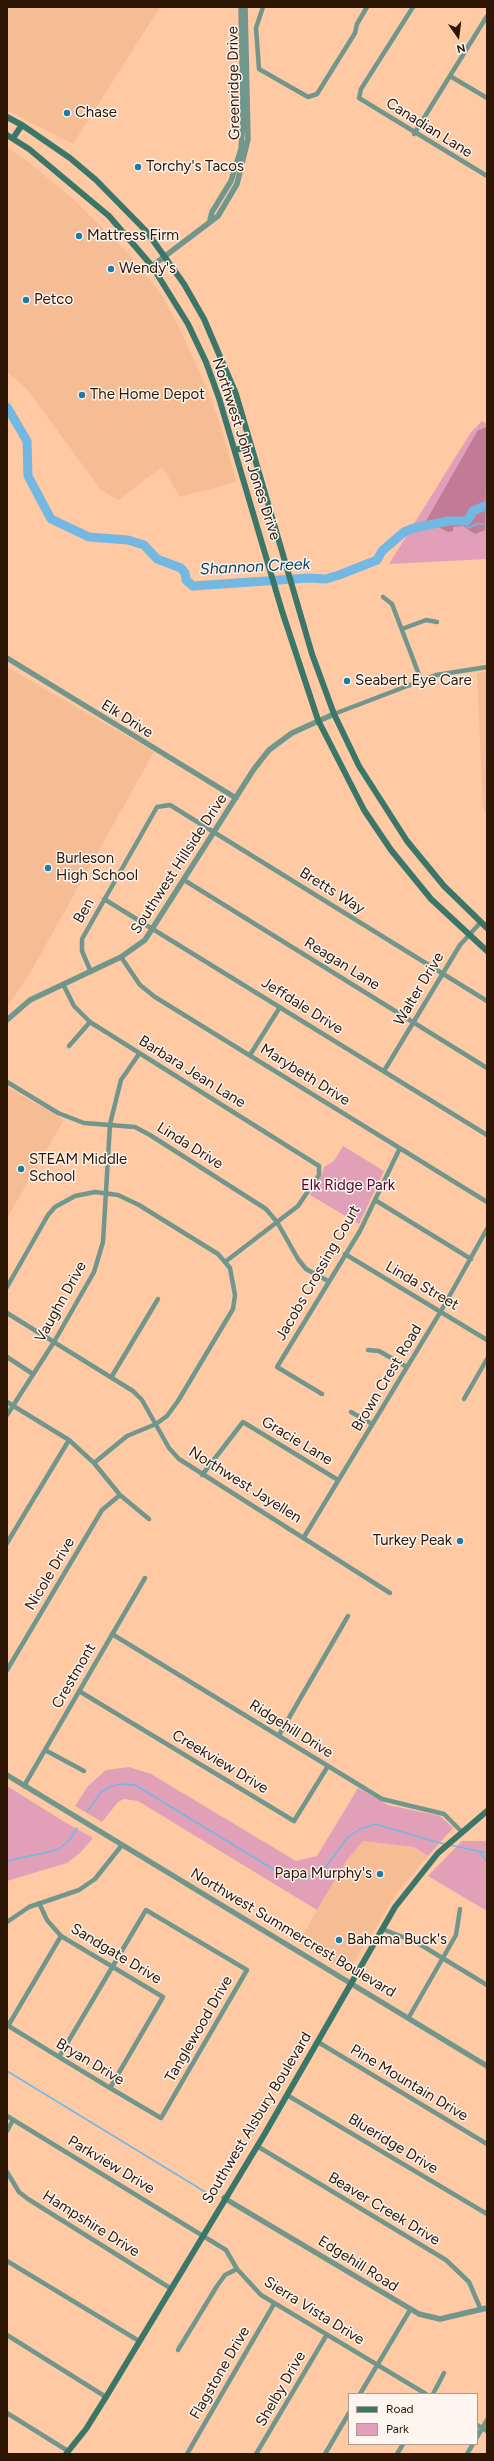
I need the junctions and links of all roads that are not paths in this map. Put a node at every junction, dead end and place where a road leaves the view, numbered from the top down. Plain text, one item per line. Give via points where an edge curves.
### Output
1 (241, 7) edge
2 (245, 7) edge
3 (263, 7) edge
4 (367, 7) edge
5 (413, 7) edge
6 (486, 19) edge
7 (450, 76) junction
8 (487, 98) edge
9 (7, 117) edge
10 (22, 125) junction
11 (414, 134) junction
12 (10, 137) edge
13 (487, 176) edge
14 (210, 220) junction
15 (166, 256) junction
16 (152, 266) junction
17 (251, 446) junction
18 (235, 450) junction
19 (382, 597) dead end
20 (437, 622) dead end
21 (402, 629) junction
22 (7, 658) edge
23 (487, 667) edge
24 (422, 680) junction
25 (334, 714) junction
26 (318, 720) junction
27 (236, 798) junction
28 (164, 804) joint
29 (215, 832) junction
30 (184, 880) junction
31 (104, 899) junction
32 (480, 923) junction
33 (487, 928) edge
34 (154, 929) junction
35 (468, 934) junction
36 (487, 951) edge
37 (121, 957) junction
38 (91, 972) junction
39 (442, 974) junction
40 (63, 984) junction
41 (487, 1001) edge
42 (280, 1007) junction
43 (7, 1020) edge
44 (90, 1022) junction
45 (413, 1022) junction
46 (69, 1046) dead end
47 (139, 1054) junction
48 (250, 1055) junction
49 (487, 1068) edge
50 (384, 1071) junction
51 (7, 1082) edge
52 (110, 1124) junction
53 (487, 1135) edge
54 (400, 1148) junction
55 (106, 1193) junction
56 (375, 1200) junction
57 (487, 1202) edge
58 (277, 1222) junction
59 (487, 1229) edge
60 (345, 1254) junction
61 (471, 1259) junction
62 (225, 1262) junction
63 (328, 1281) junction
64 (7, 1288) edge
65 (158, 1299) dead end
66 (441, 1311) junction
67 (7, 1313) edge
68 (487, 1340) edge
69 (54, 1342) junction
70 (368, 1350) dead end
71 (7, 1357) edge
72 (487, 1359) edge
73 (407, 1367) junction
74 (34, 1374) junction
75 (112, 1376) junction
76 (322, 1394) dead end
77 (464, 1399) dead end
78 (7, 1402) edge
79 (13, 1405) junction
80 (351, 1412) dead end
81 (7, 1415) edge
82 (156, 1424) junction
83 (372, 1424) junction
84 (69, 1440) junction
85 (94, 1463) junction
86 (202, 1475) junction
87 (338, 1480) junction
88 (120, 1495) junction
89 (149, 1519) dead end
90 (304, 1537) junction
91 (7, 1543) edge
92 (145, 1578) dead end
93 (390, 1593) dead end
94 (348, 1616) dead end
95 (112, 1634) junction
96 (7, 1670) edge
97 (79, 1691) junction
98 (279, 1735) junction
99 (45, 1750) junction
100 (328, 1766) junction
101 (84, 1771) dead end
102 (7, 1775) edge
103 (24, 1786) junction
104 (487, 1811) edge
105 (461, 1831) junction
106 (122, 1845) junction
107 (39, 1903) junction
108 (460, 1909) dead end
109 (7, 1922) edge
110 (382, 1929) junction
111 (61, 1936) junction
112 (443, 1958) junction
113 (112, 1968) junction
114 (352, 1983) junction
115 (487, 1985) edge
116 (409, 2018) junction
117 (7, 2026) edge
118 (318, 2042) junction
119 (59, 2057) junction
120 (487, 2066) edge
121 (110, 2088) junction
122 (287, 2095) junction
123 (7, 2116) edge
124 (162, 2118) joint
125 (13, 2120) junction
126 (7, 2131) edge
127 (487, 2144) edge
128 (257, 2146) junction
129 (7, 2172) edge
130 (224, 2198) junction
131 (487, 2214) edge
132 (202, 2234) junction
133 (7, 2261) edge
134 (237, 2269) junction
135 (170, 2288) junction
136 (274, 2304) junction
137 (484, 2309) edge
138 (410, 2310) junction
139 (7, 2335) edge
140 (326, 2336) junction
141 (139, 2341) junction
142 (178, 2350) dead end
143 (378, 2364) junction
144 (444, 2373) dead end
145 (361, 2393) edge
146 (424, 2393) edge
147 (434, 2393) edge
148 (106, 2397) junction
149 (7, 2413) edge
150 (348, 2415) edge
151 (487, 2420) edge
152 (485, 2429) edge
153 (402, 2445) edge
154 (472, 2445) edge
155 (67, 2452) edge
156 (188, 2454) edge
157 (256, 2454) edge
158 (325, 2454) edge
159 (398, 2454) edge
160 (467, 2454) edge

1 - 14 street, Greenridge Drive via 241,149 231,181 212,212
2 - 14 street, Greenridge Drive via 249,127 247,147 234,190 218,216
3 - 4 street via 256,28 259,69 308,97 317,94 355,33
5 - 11 street, Canadian Lane via 362,89 359,98
6 - 7 street
7 - 8 street
7 - 11 street
9 - 10 main road, Northwest John Jones Drive
10 - 12 main road
10 - 15 main road, Northwest John Jones Drive via 70,158 96,180 124,207
11 - 13 street, Canadian Lane
12 - 16 main road, Northwest John Jones Drive via 86,195 130,239
14 - 15 street, Greenridge Drive via 194,236
15 - 16 street, Greenridge Drive
15 - 17 main road, Northwest John Jones Drive via 204,319 222,357
16 - 18 main road, Northwest John Jones Drive via 188,324 206,362
17 - 18 main road
17 - 25 main road, Northwest John Jones Drive via 298,606
18 - 26 main road, Northwest John Jones Drive via 282,611
19 - 21 street via 392,604
20 - 21 street via 426,620
21 - 24 street
22 - 27 street, Elk Drive
23 - 24 street via 450,672
24 - 25 street
25 - 26 street, Southwest Hillside Drive
25 - 32 main road, Northwest John Jones Drive via 359,766 407,841 444,886
26 - 27 street, Southwest Hillside Drive via 292,733 270,750 254,769
26 - 35 main road, Northwest John Jones Drive via 354,791 391,850 431,899
27 - 29 street, Southwest Hillside Drive
28 - 29 street, Bretts Way via 170,805
28 - 31 street, Ben via 157,807
29 - 30 street, Southwest Hillside Drive
29 - 39 street, Bretts Way
30 - 34 street, Southwest Hillside Drive
30 - 45 street, Reagan Lane
31 - 34 street, Jeffdale Drive
31 - 38 street, Ben via 81,944
32 - 33 main road, Northwest John Jones Drive
32 - 35 street, Walter Drive
34 - 37 street, Southwest Hillside Drive via 145,940
34 - 42 street, Jeffdale Drive
35 - 36 main road, Northwest John Jones Drive
35 - 39 street, Walter Drive
37 - 38 street, Southwest Hillside Drive
37 - 48 street, Marybeth Drive via 140,985 155,997
38 - 40 street, Southwest Hillside Drive
39 - 41 street, Bretts Way
39 - 45 street, Walter Drive
40 - 43 street, Southwest Hillside Drive via 30,1000
40 - 44 street, Barbara Jean Lane via 74,1006
42 - 48 street
42 - 50 street, Jeffdale Drive
44 - 46 street
44 - 47 street, Barbara Jean Lane
45 - 49 street, Reagan Lane
45 - 50 street, Walter Drive
47 - 52 street, Vaughn Drive via 121,1080
47 - 58 street, Barbara Jean Lane via 317,1164 320,1168 319,1175 302,1201
48 - 54 street, Marybeth Drive
50 - 53 street, Jeffdale Drive
51 - 52 street, Linda Drive via 69,1118 84,1123
52 - 55 street, Vaughn Drive
52 - 58 street, Linda Drive via 135,1127 150,1135 253,1199
54 - 56 street, Jacobs Crossing Court
54 - 57 street, Marybeth Drive
55 - 62 street via 118,1195 139,1205 218,1254
55 - 64 street via 85,1193 55,1207 42,1223
55 - 69 street, Vaughn Drive via 103,1242 94,1272
56 - 60 street, Jacobs Crossing Court
56 - 61 street
58 - 62 street
58 - 63 street, Linda Drive via 306,1269
59 - 61 street, Brown Crest Road
60 - 63 street, Jacobs Crossing Court
60 - 66 street, Linda Street
61 - 66 street, Brown Crest Road
62 - 82 street via 233,1278 233,1309 178,1401 167,1416
63 - 76 street, Jacobs Crossing Court via 277,1367
65 - 75 street
66 - 68 street, Linda Street
66 - 73 street, Brown Crest Road
67 - 69 street, Northwest Jayellen
69 - 74 street, Vaughn Drive
69 - 75 street, Northwest Jayellen
70 - 73 street via 379,1351
71 - 74 street
72 - 77 street
73 - 83 street, Brown Crest Road
74 - 79 street, Vaughn Drive
75 - 82 street, Northwest Jayellen via 134,1391
78 - 79 street
79 - 81 street, Vaughn Drive
79 - 84 street
80 - 83 street
82 - 85 street via 128,1436
82 - 86 street, Northwest Jayellen via 169,1448 179,1459
83 - 87 street, Brown Crest Road
84 - 85 street
84 - 91 street
85 - 88 street
86 - 87 street, Gracie Lane via 243,1422
86 - 90 street, Northwest Jayellen
87 - 90 street, Brown Crest Road
88 - 89 street
88 - 96 street, Nicole Drive via 102,1510
90 - 93 street, Northwest Jayellen
92 - 95 street, Crestmont
94 - 98 street
95 - 97 street, Crestmont
95 - 98 street, Ridgehill Drive
97 - 99 street, Crestmont
97 - 100 street, Creekview Drive via 294,1821
98 - 100 street, Ridgehill Drive
99 - 101 street
99 - 103 street, Crestmont
100 - 105 street, Ridgehill Drive via 382,1799 444,1814
102 - 103 street
103 - 106 street, Northwest Summercrest Boulevard
104 - 105 main road, Southwest Alsbury Boulevard
105 - 110 main road, Southwest Alsbury Boulevard via 403,1896
106 - 107 street via 95,1879 79,1890
106 - 114 street, Northwest Summercrest Boulevard
107 - 109 street
107 - 111 street, Sandgate Drive via 47,1920
108 - 112 street via 456,1935
110 - 112 street via 416,1942
110 - 114 main road, Southwest Alsbury Boulevard
111 - 113 street, Sandgate Drive
111 - 117 street
112 - 115 street
112 - 116 street
113 - 119 street
113 - 121 street, Sandgate Drive via 163,1997
113 - 124 street, Tanglewood Drive via 146,1910 247,1970
114 - 116 street, Northwest Summercrest Boulevard
114 - 118 main road, Southwest Alsbury Boulevard
116 - 120 street, Northwest Summercrest Boulevard
117 - 119 street, Bryan Drive
118 - 122 main road, Southwest Alsbury Boulevard
118 - 127 street, Pine Mountain Drive
119 - 121 street, Bryan Drive
121 - 124 street, Bryan Drive
122 - 128 main road, Southwest Alsbury Boulevard
122 - 131 street, Blueridge Drive
123 - 125 street, Parkview Drive
125 - 126 street
125 - 132 street, Parkview Drive
128 - 130 main road, Southwest Alsbury Boulevard
128 - 137 street, Beaver Creek Drive via 446,2260 469,2282
129 - 135 street, Hampshire Drive via 19,2192 28,2199
130 - 132 main road, Southwest Alsbury Boulevard
130 - 138 street, Edgehill Road
132 - 134 street, Sierra Vista Drive via 226,2250
132 - 135 main road, Southwest Alsbury Boulevard
133 - 141 street
134 - 136 street, Sierra Vista Drive via 261,2295
134 - 142 street via 225,2275 216,2286
135 - 141 main road, Southwest Alsbury Boulevard
136 - 140 street, Sierra Vista Drive
136 - 156 street, Flagstone Drive
137 - 138 street, Edgehill Road via 440,2319
138 - 143 street
139 - 148 street
140 - 143 street, Sierra Vista Drive
140 - 157 street, Shelby Drive
141 - 148 main road, Southwest Alsbury Boulevard
143 - 145 street
143 - 146 street, Sierra Vista Drive
144 - 147 street
148 - 155 main road, Southwest Alsbury Boulevard
149 - 155 street
150 - 158 street
151 - 152 street
153 - 159 street
154 - 160 street

